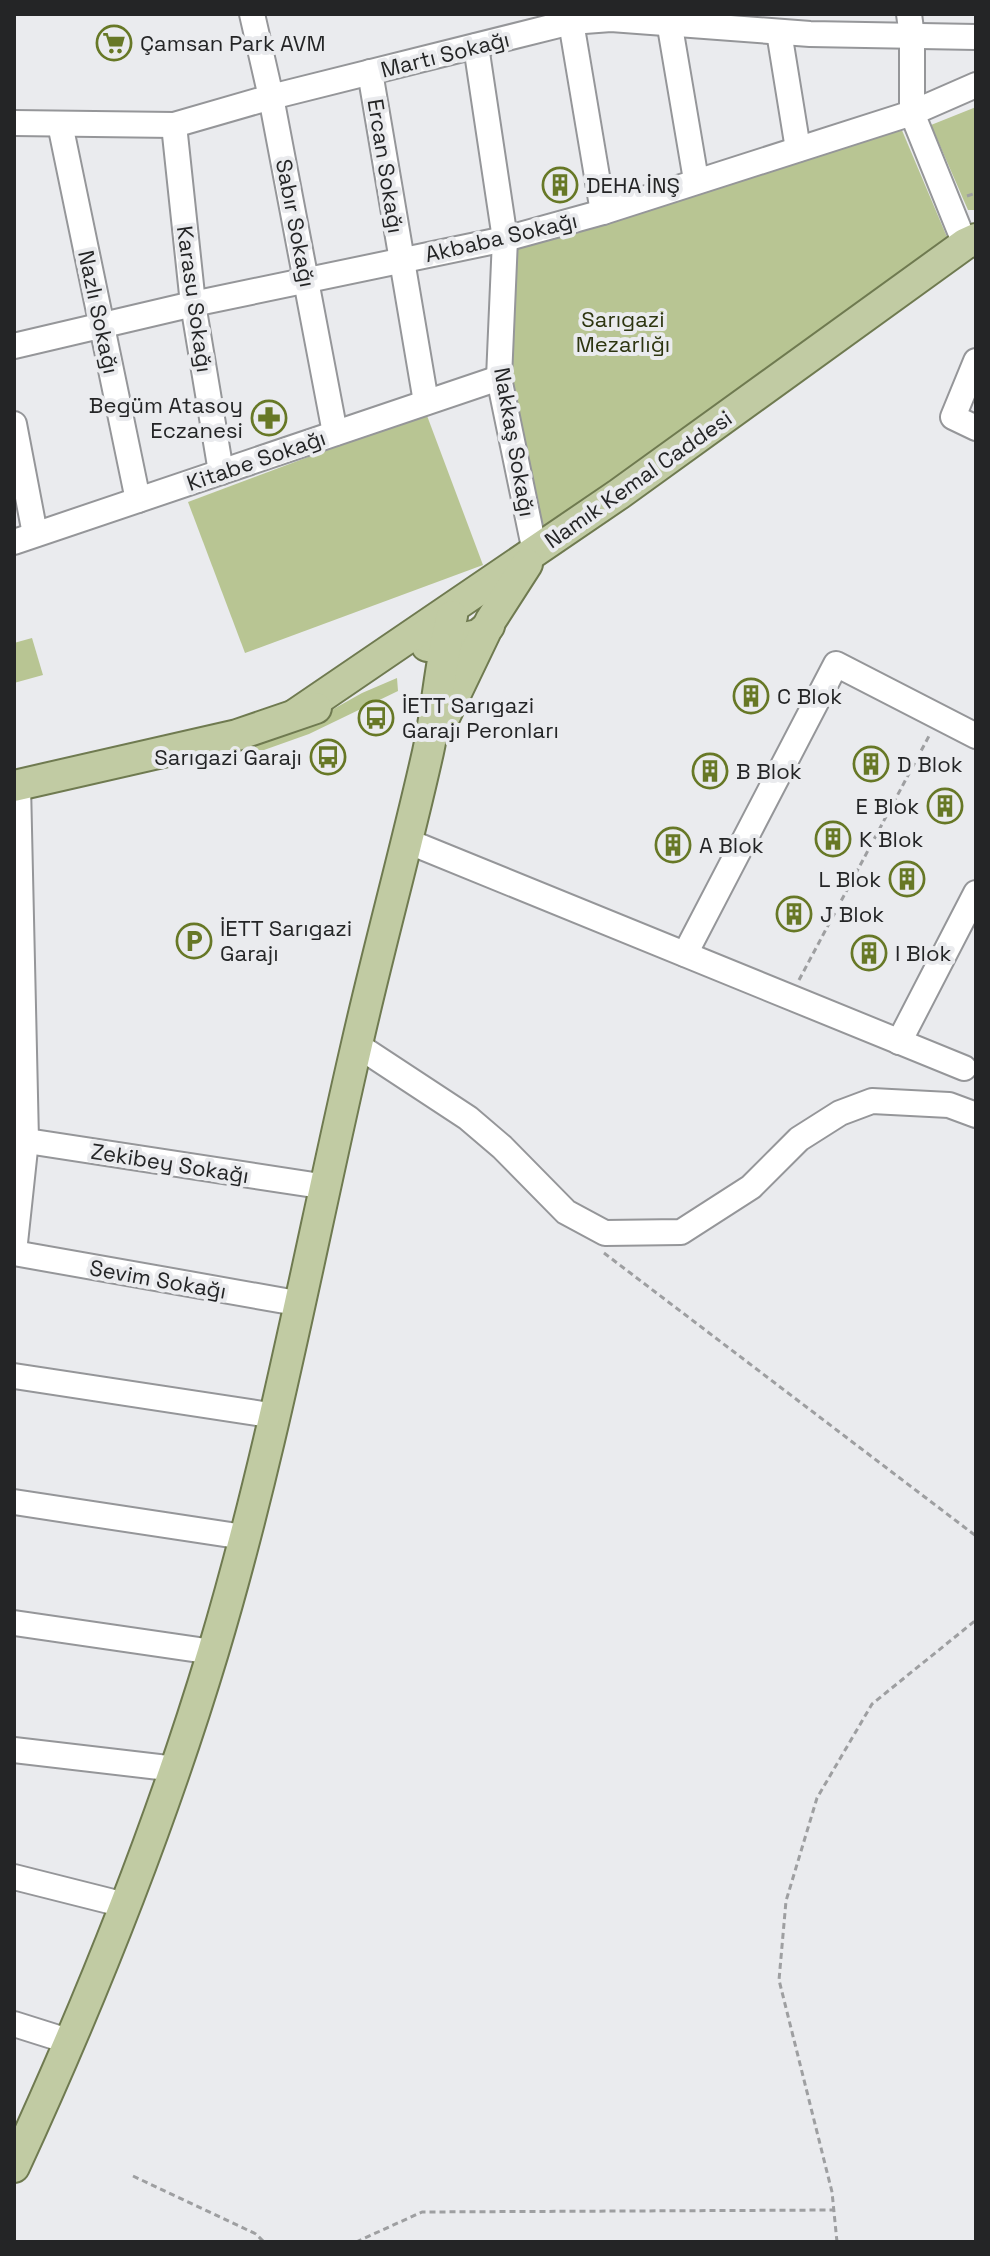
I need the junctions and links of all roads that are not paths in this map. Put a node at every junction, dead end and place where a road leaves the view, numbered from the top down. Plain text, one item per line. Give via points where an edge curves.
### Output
1 (252, 14) edge
2 (611, 16) edge
3 (705, 20) edge
4 (669, 21) junction
5 (571, 22) junction
6 (808, 24) edge
7 (519, 25) edge
8 (910, 26) edge
9 (779, 32) junction
10 (976, 37) edge
11 (476, 46) junction
12 (370, 72) junction
13 (976, 85) edge
14 (271, 97) junction
15 (912, 113) junction
16 (14, 123) edge
17 (60, 124) junction
18 (174, 125) junction
19 (798, 149) junction
20 (696, 180) junction
21 (603, 212) junction
22 (505, 239) junction
23 (971, 241) edge
24 (401, 260) junction
25 (307, 280) junction
26 (193, 304) junction
27 (102, 326) junction
28 (14, 346) edge
29 (976, 361) edge
30 (499, 378) junction
31 (426, 402) junction
32 (14, 424) edge
33 (976, 428) edge
34 (335, 433) junction
35 (221, 472) junction
36 (138, 500) junction
37 (25, 538) edge
38 (535, 552) junction
39 (467, 621) junction
40 (976, 736) edge
41 (429, 748) junction
42 (16, 785) edge
43 (407, 841) junction
44 (976, 893) edge
45 (685, 954) junction
46 (899, 1042) junction
47 (357, 1045) junction
48 (964, 1068) dead end
49 (976, 1115) edge
50 (20, 1140) edge
51 (327, 1187) junction
52 (14, 1252) edge
53 (302, 1304) junction
54 (14, 1376) edge
55 (276, 1416) junction
56 (14, 1502) edge
57 (244, 1537) junction
58 (14, 1623) edge
59 (213, 1652) junction
60 (14, 1750) edge
61 (176, 1769) junction
62 (14, 1877) edge
63 (125, 1905) junction
64 (14, 2024) edge
65 (71, 2042) junction
66 (14, 2167) edge

1 - 14 street, Sabır Sokağı
2 - 4 street, Martı Sokağı
2 - 5 street, Martı Sokağı
3 - 4 street, Martı Sokağı
3 - 9 street, Martı Sokağı
4 - 20 street
5 - 7 street, Martı Sokağı
5 - 21 street
6 - 8 street, Martı Sokağı
6 - 9 street, Martı Sokağı
7 - 11 street, Martı Sokağı
8 - 10 street, Martı Sokağı
8 - 15 street
9 - 19 street
11 - 12 street, Martı Sokağı
11 - 22 street, Nakkaş Sokağı
12 - 14 street, Martı Sokağı
12 - 24 street, Ercan Sokağı
13 - 15 street, Akbaba Sokağı
14 - 18 street, Martı Sokağı
14 - 25 street, Sabır Sokağı
15 - 19 street, Akbaba Sokağı
15 - 23 street
16 - 17 street, Martı Sokağı
17 - 18 street, Martı Sokağı
17 - 27 street, Nazlı Sokağı
18 - 26 street, Karasu Sokağı
19 - 20 street, Akbaba Sokağı
20 - 21 street, Akbaba Sokağı
21 - 22 street, Akbaba Sokağı
22 - 24 street, Akbaba Sokağı
22 - 30 street, Nakkaş Sokağı
23 - 38 main road, Namık Kemal Caddesi
24 - 25 street, Akbaba Sokağı
24 - 31 street, Ercan Sokağı
25 - 26 street, Akbaba Sokağı
25 - 34 street, Sabır Sokağı
26 - 27 street, Akbaba Sokağı
26 - 35 street, Karasu Sokağı
27 - 28 street, Akbaba Sokağı
27 - 36 street, Nazlı Sokağı
29 - 33 street via 953,417
30 - 31 street, Kitabe Sokağı
30 - 38 street, Nakkaş Sokağı
31 - 34 street, Kitabe Sokağı
32 - 37 street
34 - 35 street, Kitabe Sokağı
35 - 36 street, Kitabe Sokağı
36 - 37 street, Kitabe Sokağı
38 - 39 main road
39 - 41 main road
39 - 41 main road
39 - 42 main road via 328,705 237,735
40 - 45 street via 836,664
41 - 43 main road
42 - 50 street
43 - 45 street
43 - 47 main road
44 - 46 street
45 - 46 street
46 - 48 street
47 - 49 street via 468,1118 566,1212 605,1233 681,1232 751,1187 799,1139 840,1113 872,1101 949,1105
47 - 51 main road
50 - 51 street, Zekibey Sokağı
50 - 52 street
51 - 53 main road
52 - 53 street, Sevim Sokağı
53 - 55 main road
54 - 55 street
55 - 57 main road
56 - 57 street
57 - 59 main road
58 - 59 street
59 - 61 main road
60 - 61 street
61 - 63 main road
62 - 63 street
63 - 65 main road
64 - 65 street
65 - 66 main road

